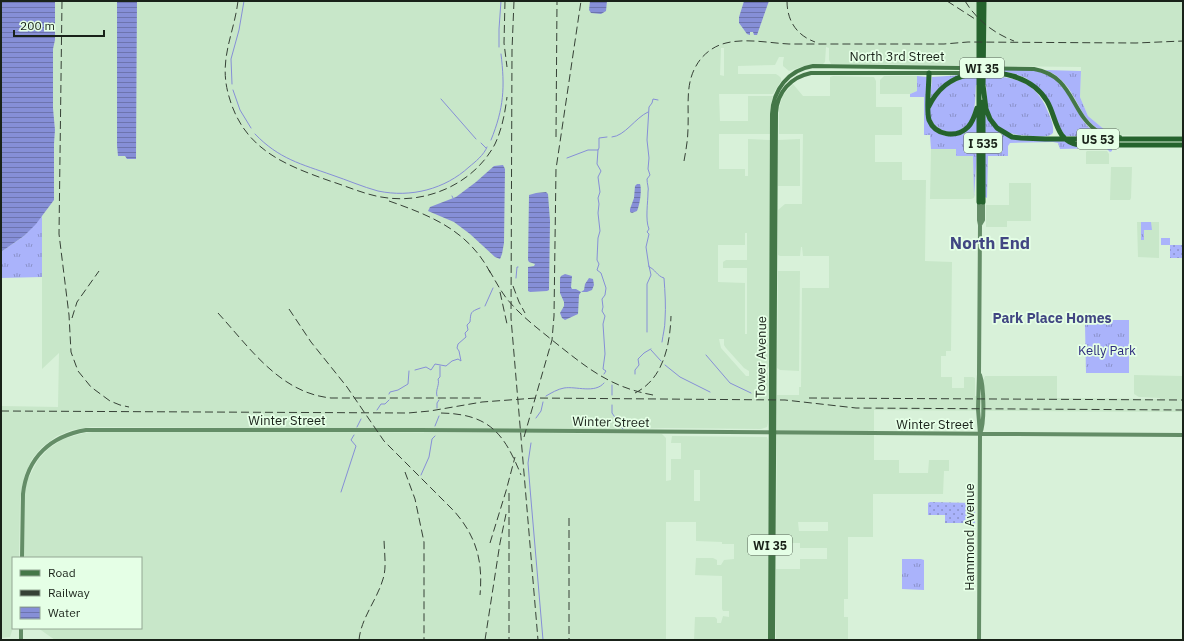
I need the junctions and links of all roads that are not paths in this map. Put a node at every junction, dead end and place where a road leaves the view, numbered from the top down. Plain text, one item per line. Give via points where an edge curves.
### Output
1 (979, 1) edge
2 (984, 1) edge
3 (929, 73) junction
4 (978, 73) junction
5 (787, 78) joint
6 (791, 82) joint
7 (981, 85) junction
8 (1042, 95) junction
9 (928, 108) junction
10 (1024, 138) junction
11 (1064, 139) junction
12 (1132, 139) junction
13 (1183, 139) edge
14 (1183, 145) edge
15 (981, 202) joint
16 (772, 433) junction
17 (980, 434) junction
18 (1183, 435) edge
19 (22, 557) edge
20 (21, 629) edge
21 (21, 640) edge
22 (770, 640) edge
23 (774, 640) edge
24 (979, 640) edge

1 - 7 highway, I 535
2 - 7 highway, I 535
3 - 4 main road, North 3rd Street / WI 35
3 - 6 main road, North 3rd Street / WI 35 via 815,73
3 - 9 highway
4 - 8 highway, North 3rd Street / US 53 via 1007,74 1023,80
4 - 9 highway, US 53 via 960,77 945,85
5 - 12 main road, North 3rd Street / WI 35 via 802,69 815,66 1034,69 1048,73 1062,83 1083,117 1096,130 1106,135
5 - 16 main road, Tower Avenue / WI 35 via 776,94 772,108
6 - 16 main road, Tower Avenue / WI 35 via 781,92 776,109
7 - 9 highway via 974,117 969,126 961,132 946,134 937,130 930,121
7 - 10 highway, US 53 via 986,109 997,128 1005,134
7 - 15 highway, I 535
8 - 10 highway via 1054,124 1055,134 1049,138
8 - 11 highway, US 53 via 1049,104
10 - 11 highway, US 53
11 - 12 highway, US 53
11 - 14 highway, US 53 via 1079,145
12 - 13 highway, US 53
15 - 17 street, Hammond Avenue via 983,220 980,225 979,374 983,426
16 - 17 street, Winter Street
16 - 19 street, Winter Street via 82,431 58,439 32,464 24,484
16 - 22 main road, Tower Avenue / WI 35
16 - 23 main road, Tower Avenue / WI 35
17 - 18 street, Winter Street
17 - 24 street, Hammond Avenue
20 - 21 street

